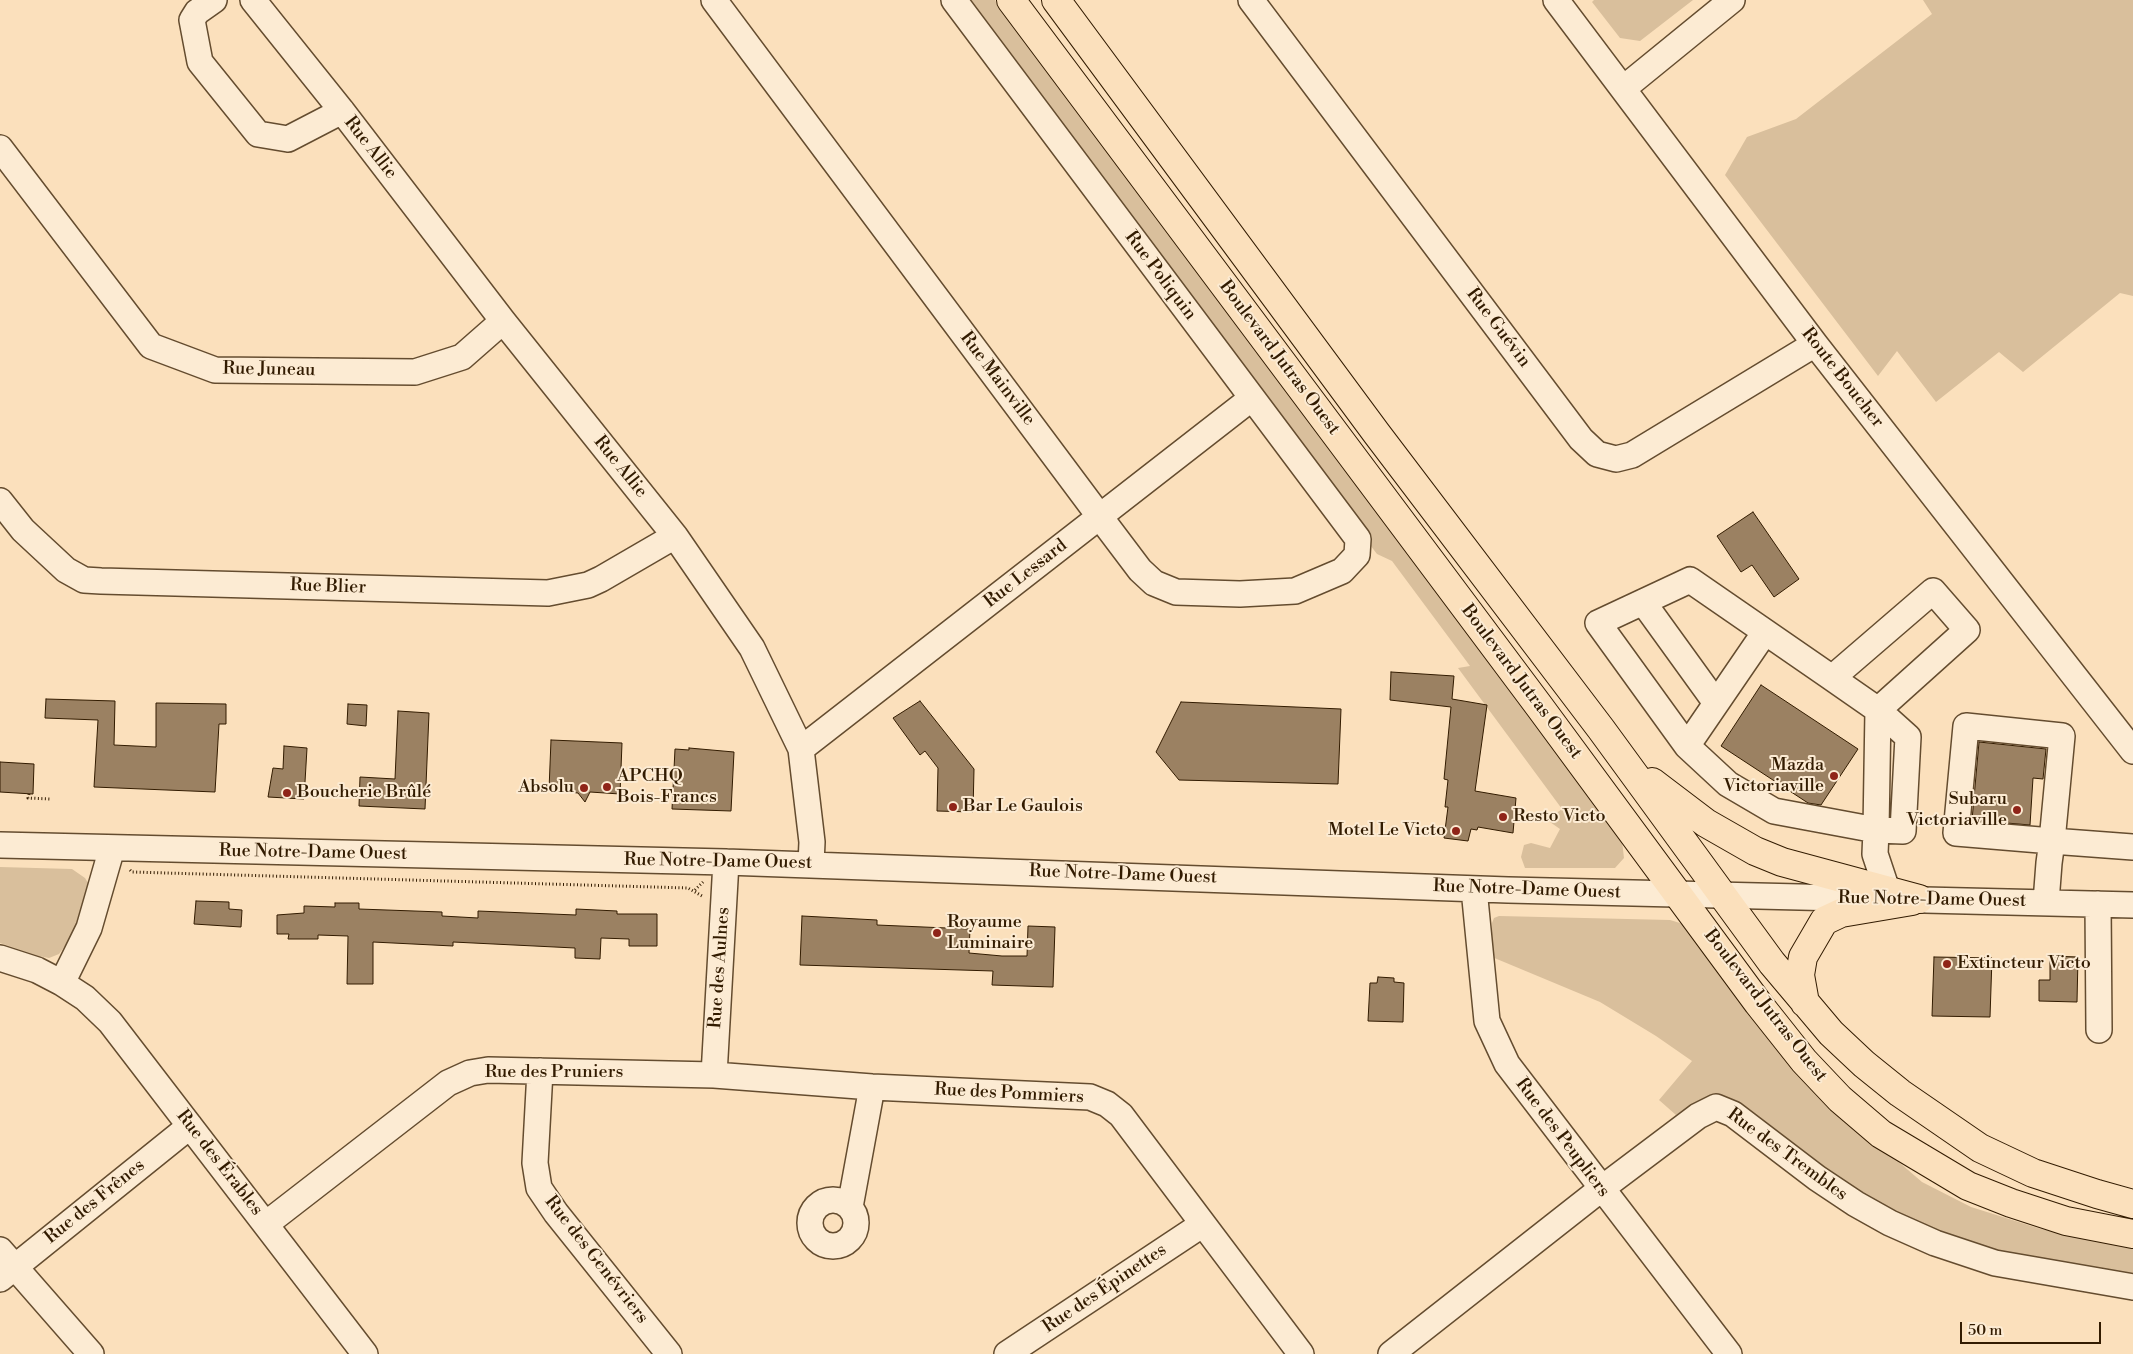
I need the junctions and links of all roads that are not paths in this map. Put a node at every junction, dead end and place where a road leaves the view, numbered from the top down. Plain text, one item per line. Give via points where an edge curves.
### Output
1 (214, 0) edge
2 (253, 0) edge
3 (714, 0) edge
4 (954, 0) edge
5 (1011, 0) edge
6 (1056, 0) edge
7 (1251, 0) edge
8 (1556, 0) edge
9 (1732, 0) edge
10 (1624, 88) junction
11 (342, 111) junction
12 (0, 148) edge
13 (503, 321) junction
14 (1815, 344) junction
15 (1252, 398) junction
16 (0, 501) edge
17 (1100, 517) junction
18 (675, 536) junction
19 (1357, 556) joint
20 (1643, 602) junction
21 (1765, 632) junction
22 (1832, 678) junction
23 (1716, 703) junction
24 (1878, 710) junction
25 (1686, 746) junction
26 (800, 749) junction
27 (2133, 751) edge
28 (1622, 758) junction
29 (1876, 830) junction
30 (2052, 841) junction
31 (0, 845) edge
32 (2133, 847) edge
33 (112, 848) junction
34 (726, 862) junction
35 (811, 864) junction
36 (1474, 889) junction
37 (1887, 890) junction
38 (1680, 895) junction
39 (1724, 896) junction
40 (1919, 899) junction
41 (2046, 902) junction
42 (2098, 904) junction
43 (2133, 905) edge
44 (0, 958) edge
45 (62, 983) junction
46 (1805, 1003) junction
47 (2099, 1030) dead end
48 (540, 1071) junction
49 (714, 1075) junction
50 (872, 1087) junction
51 (190, 1126) junction
52 (1601, 1189) junction
53 (2133, 1204) edge
54 (850, 1207) dead end
55 (266, 1224) junction
56 (1203, 1224) junction
57 (2133, 1234) edge
58 (5, 1265) edge
59 (2133, 1287) edge
60 (91, 1354) edge
61 (365, 1354) edge
62 (669, 1354) edge
63 (1007, 1354) edge
64 (1301, 1354) edge
65 (1391, 1354) edge
66 (1729, 1354) edge

1 - 11 street, Rue Allie via 197,12 192,20 200,62 258,134 288,139
2 - 11 street, Rue Allie
3 - 17 street, Rue Mainville
4 - 15 street, Rue Poliquin
5 - 38 main road, Boulevard Jutras Ouest
6 - 28 main road, Boulevard Jutras Ouest
7 - 14 street, Rue Guévin via 1575,431 1597,454 1616,459 1632,455
8 - 10 street, Route Boucher
9 - 10 street
10 - 14 street, Route Boucher
11 - 13 street, Rue Allie
12 - 13 street, Rue Juneau via 151,346 215,370 415,372 462,357
13 - 18 street, Rue Allie
14 - 27 street, Route Boucher
15 - 17 street, Rue Lessard
15 - 19 street, Rue Poliquin via 1358,540
16 - 18 street, Rue Blier via 23,530 66,570 84,580 101,581 548,593 588,585
17 - 19 street, Rue Mainville via 1140,570 1154,583 1176,592 1240,594 1295,590 1342,571
17 - 26 street, Rue Lessard
18 - 26 street, Rue Allie via 752,648
20 - 21 street via 1690,580
20 - 23 street
20 - 25 street via 1598,623
21 - 22 street
21 - 23 street
22 - 24 street
22 - 24 street via 1933,591 1967,630
23 - 25 street
24 - 29 street via 1908,737 1903,831
25 - 29 street via 1728,784 1774,811
26 - 35 street, Rue Allie via 812,842
28 - 37 main road via 1729,838 1782,862
28 - 39 main road, Boulevard Jutras Ouest
29 - 37 street via 1875,854
30 - 30 street via 2062,736 1966,726 1956,834
30 - 32 street
30 - 41 street
31 - 33 street, Rue Notre-Dame Ouest
33 - 34 street, Rue Notre-Dame Ouest
33 - 45 street via 89,928
34 - 35 street, Rue Notre-Dame Ouest
34 - 49 street, Rue des Aulnes
35 - 36 street, Rue Notre-Dame Ouest
36 - 38 street, Rue Notre-Dame Ouest
36 - 52 street, Rue des Peupliers via 1483,995 1495,1042 1507,1064
37 - 40 main road
38 - 39 street, Rue Notre-Dame Ouest
38 - 57 main road, Boulevard Jutras Ouest via 1804,1061 1840,1099 1881,1134 1968,1186 2066,1220
39 - 40 street, Rue Notre-Dame Ouest
39 - 46 main road, Boulevard Jutras Ouest
40 - 41 street, Rue Notre-Dame Ouest
40 - 46 main road via 1841,913 1824,921 1803,957 1800,975
41 - 42 street, Rue Notre-Dame Ouest
42 - 43 street, Rue Notre-Dame Ouest
42 - 47 street
44 - 45 street, Rue des Érables via 37,970
45 - 51 street, Rue des Érables via 85,998 110,1022
46 - 53 main road, Boulevard Jutras Ouest via 1864,1064 1980,1148 2033,1173
48 - 49 street, Rue des Pruniers
48 - 55 street, Rue des Pruniers via 488,1070 470,1073 448,1083
48 - 62 street, Rue des Genévriers via 535,1163 540,1188 556,1214
49 - 50 street, Rue des Pommiers
50 - 54 street
50 - 56 street, Rue des Pommiers via 1090,1097 1121,1115
51 - 55 street, Rue des Érables
51 - 58 street, Rue des Frênes
52 - 59 street, Rue des Trembles via 1698,1116 1716,1107 1733,1114 1856,1204 1935,1243 1995,1263
52 - 65 street, Rue des Trembles
52 - 66 street, Rue des Peupliers
55 - 61 street, Rue des Érables
56 - 63 street, Rue des Épinettes
56 - 64 street, Rue des Pommiers
58 - 60 street

